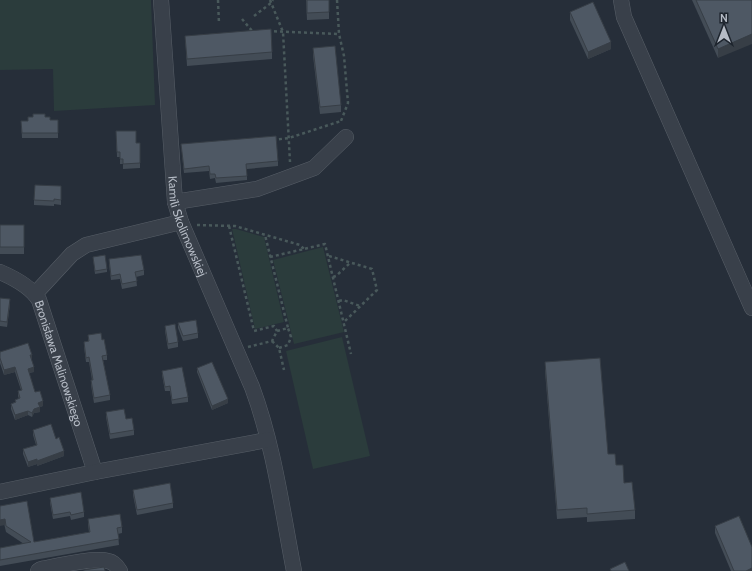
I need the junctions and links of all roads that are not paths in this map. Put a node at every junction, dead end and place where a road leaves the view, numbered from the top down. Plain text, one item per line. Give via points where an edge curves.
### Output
1 (160, 0) edge
2 (621, 0) edge
3 (342, 132) road end
4 (175, 202) junction
5 (180, 222) junction
6 (0, 272) edge
7 (35, 294) junction
8 (752, 308) edge
9 (267, 440) junction
10 (95, 472) junction
11 (0, 492) edge
12 (38, 571) edge
13 (120, 571) edge
14 (294, 571) edge

1 - 4 street, Kamili Skolimowskiej
2 - 8 street via 624,17
3 - 4 street via 314,168 257,189
4 - 5 street, Kamili Skolimowskiej
5 - 7 street via 82,247 72,254
5 - 9 street, Kamili Skolimowskiej via 255,395
6 - 7 street, Bronisława Malinowskiego
7 - 10 street, Bronisława Malinowskiego via 43,310
9 - 10 street
9 - 14 street, Kamili Skolimowskiej via 273,459
10 - 11 street
12 - 13 street via 99,560 110,561

